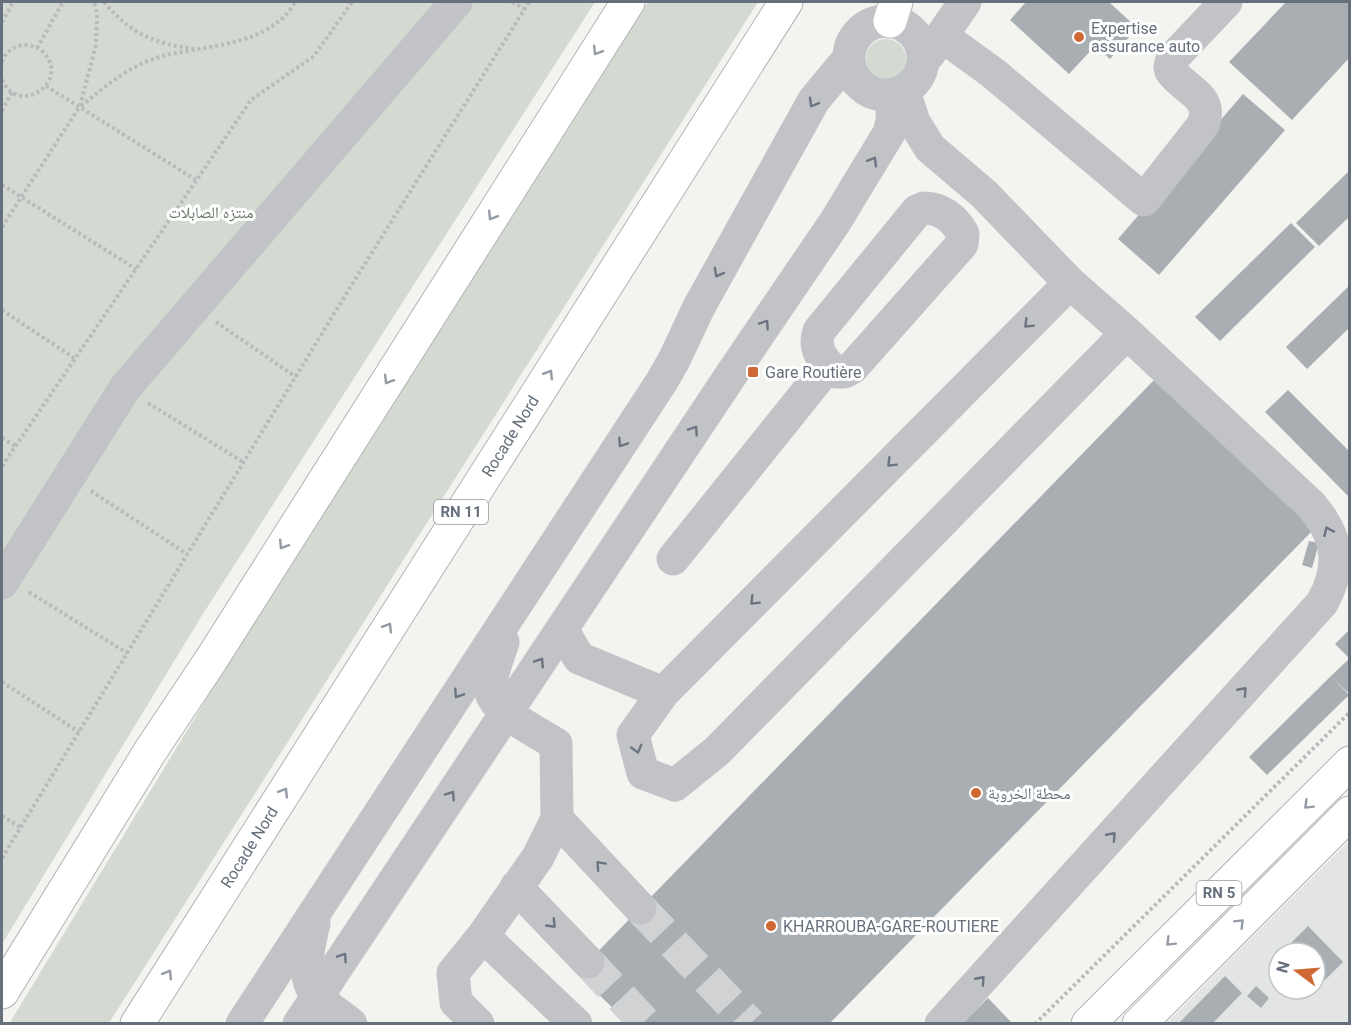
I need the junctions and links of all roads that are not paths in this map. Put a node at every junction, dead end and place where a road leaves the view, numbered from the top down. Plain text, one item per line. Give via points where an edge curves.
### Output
1 (456, 2) edge
2 (628, 2) edge
3 (786, 2) edge
4 (965, 2) edge
5 (1226, 2) edge
6 (898, 11) edge
7 (942, 36) junction
8 (849, 58) junction
9 (923, 62) junction
10 (898, 92) junction
11 (984, 194) junction
12 (955, 223) junction
13 (1070, 283) junction
14 (1127, 333) junction
15 (828, 366) junction
16 (674, 559) dead end
17 (3, 580) edge
18 (510, 614) junction
19 (562, 629) junction
20 (663, 693) junction
21 (507, 711) junction
22 (1350, 764) edge
23 (1350, 813) edge
24 (557, 819) junction
25 (516, 887) junction
26 (640, 908) tunnel mouth
27 (317, 909) junction
28 (483, 936) junction
29 (588, 962) tunnel mouth
30 (2, 992) edge
31 (317, 996) junction
32 (136, 1023) edge
33 (242, 1023) edge
34 (299, 1023) edge
35 (351, 1023) edge
36 (478, 1023) edge
37 (576, 1023) edge
38 (941, 1023) edge
39 (1088, 1023) edge
40 (1139, 1023) edge

1 - 17 street via 125,388
2 -> 30 highway via 151,750
32 -> 3 highway, Rocade Nord / RN 11
4 - 7 street
5 - 7 street via 1172,59 1171,71 1202,100 1206,117 1144,200
6 - 8 street via 861,30
6 - 9 street via 916,36
7 - 9 street
8 - 10 street via 862,87 882,95
8 -> 18 street via 814,100 662,381
9 - 10 street via 913,83
10 - 11 street via 930,148
19 -> 10 street via 884,144
11 - 12 street
11 - 13 street
12 - 15 street via 964,240 959,249 852,368 839,372
12 - 15 street via 935,208 917,211 819,330 817,347
13 - 14 street
13 -> 20 street
20 -> 14 street via 633,735 643,773 675,786 717,751
38 -> 14 street via 1311,616 1331,587 1335,552 1322,518
15 - 16 street
18 - 21 street via 491,691 497,704
18 -> 27 street
19 - 20 street via 579,658
21 -> 19 street
21 - 24 street via 556,744
31 -> 21 street
22 -> 39 highway, RN 5
40 -> 23 highway, RN 5
24 - 25 street via 538,857
26 -> 24 street
25 - 28 street
25 -> 29 street
27 - 31 street via 306,967
27 - 33 street
28 - 36 street via 453,973 456,1002
28 - 37 street
31 - 34 street
31 - 35 street

